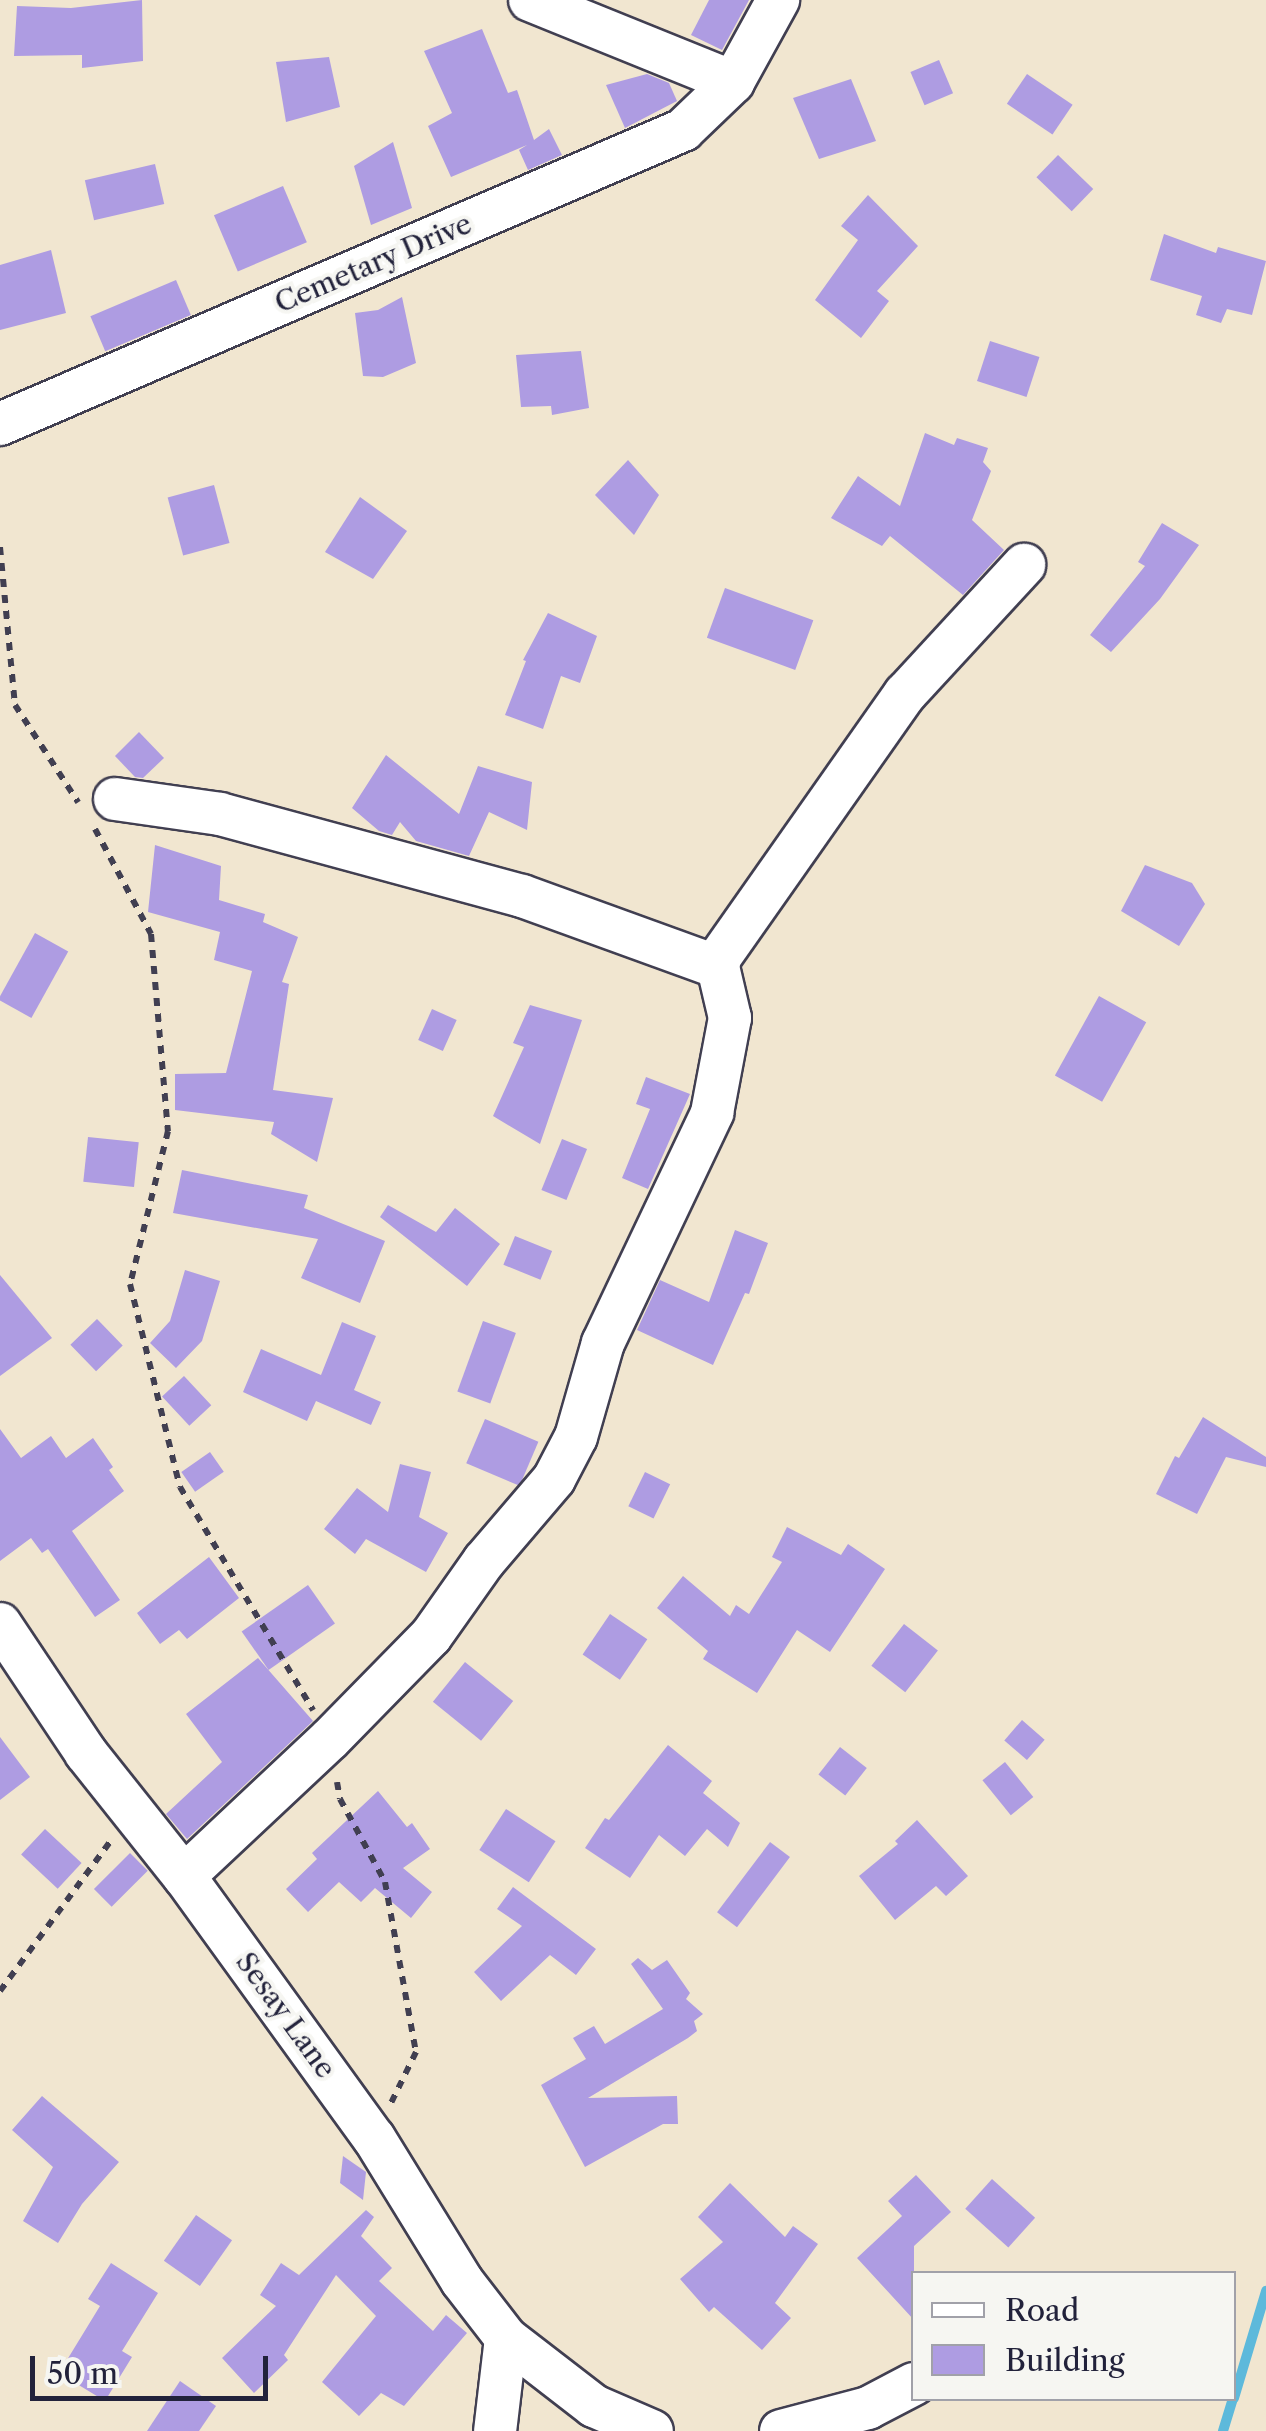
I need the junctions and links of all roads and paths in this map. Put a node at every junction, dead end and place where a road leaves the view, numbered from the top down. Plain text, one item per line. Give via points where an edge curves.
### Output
1 (530, 0) edge
2 (778, 0) edge
3 (733, 82) junction
4 (0, 424) edge
5 (0, 547) edge
6 (1024, 565) dead end
7 (115, 799) dead end
8 (718, 967) junction
9 (0, 1624) edge
10 (330, 1739) junction
11 (132, 1813) junction
12 (184, 1876) junction
13 (0, 1991) edge
14 (374, 2138) junction
15 (506, 2338) junction
16 (911, 2386) edge
17 (494, 2431) edge
18 (652, 2431) edge
19 (780, 2431) edge

1 - 3 street
2 - 3 street, Cemetary Drive
3 - 4 street, Cemetary Drive via 682,130
5 - 10 path via 16,706 108,849 151,934 168,1131 130,1284 180,1487
6 - 8 street via 905,694 727,944
7 - 8 street via 220,814 522,896
8 - 10 street via 730,1018 712,1113 603,1343 576,1437 546,1490 484,1561 448,1617
9 - 11 street, Sesay Lane
10 - 12 street
10 - 14 path via 340,1799 385,1882 416,2052
11 - 12 street, Sesay Lane
11 - 13 path
12 - 14 street, Sesay Lane
14 - 15 street, Sesay Lane via 462,2281
15 - 17 street
15 - 18 street, Sesay Lane via 594,2406
16 - 19 street via 868,2408

